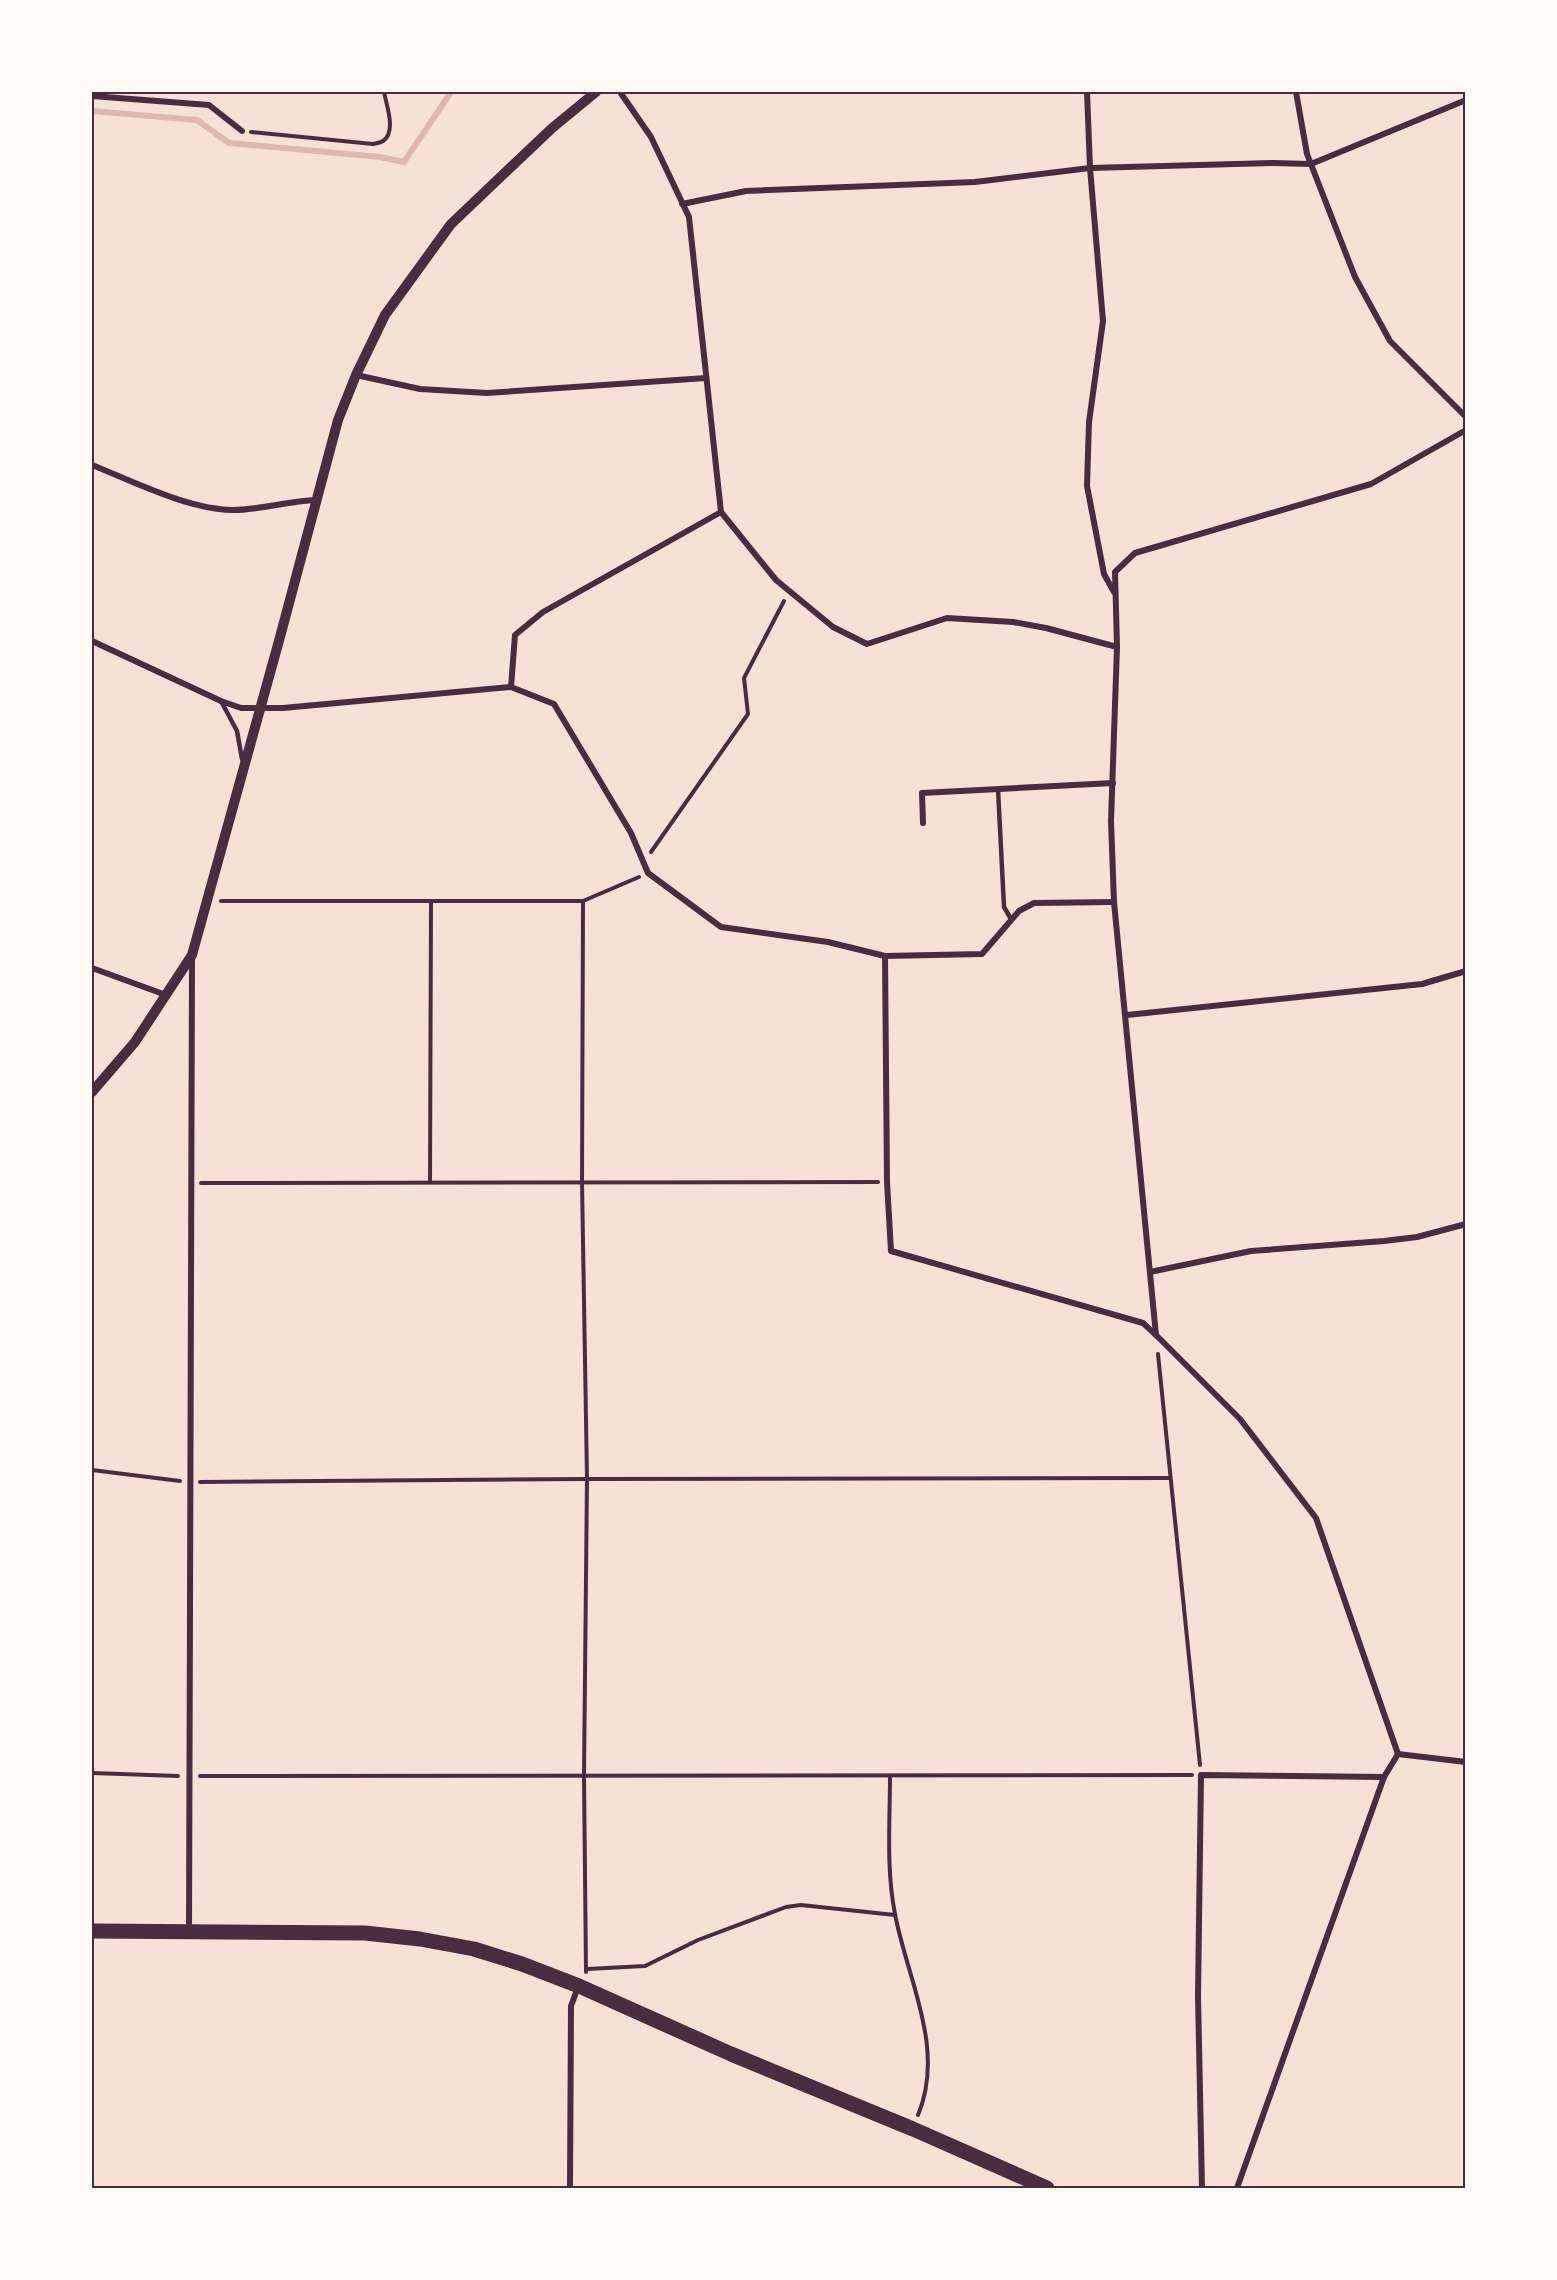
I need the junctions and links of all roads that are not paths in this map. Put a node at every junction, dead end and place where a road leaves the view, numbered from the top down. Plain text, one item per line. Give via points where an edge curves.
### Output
1 (596, 92) edge
2 (620, 92) edge
3 (1087, 92) edge
4 (1296, 92) edge
5 (92, 96) edge
6 (1466, 100) edge
7 (242, 131) road end
8 (1311, 164) junction
9 (1090, 168) junction
10 (682, 204) junction
11 (356, 375) junction
12 (706, 378) junction
13 (1466, 417) edge
14 (1466, 430) edge
15 (92, 465) edge
16 (316, 500) junction
17 (721, 512) junction
18 (1116, 596) junction
19 (92, 641) edge
20 (1117, 647) junction
21 (512, 687) junction
22 (221, 701) junction
23 (260, 708) junction
24 (243, 774) junction
25 (1113, 783) junction
26 (998, 789) junction
27 (923, 823) dead end
28 (1114, 902) junction
29 (1011, 919) junction
30 (192, 955) junction
31 (885, 956) junction
32 (92, 968) edge
33 (1466, 971) edge
34 (166, 995) junction
35 (1126, 1015) junction
36 (92, 1092) edge
37 (1466, 1224) edge
38 (1150, 1272) junction
39 (1156, 1335) junction
40 (1398, 1754) junction
41 (1466, 1762) edge
42 (1384, 1777) junction
43 (92, 1931) edge
44 (189, 1932) junction
45 (579, 1986) junction
46 (570, 2188) edge
47 (1047, 2188) edge
48 (1202, 2188) edge
49 (1236, 2188) edge

1 - 11 street via 551,129 451,225 385,315
2 - 10 street via 651,137
3 - 9 street
4 - 8 street
5 - 7 street via 209,105
6 - 8 street
8 - 9 street
8 - 13 street via 1355,277 1390,341
9 - 10 street via 975,182 746,191
9 - 18 street via 1102,321 1089,422 1087,486 1104,574
10 - 12 street via 689,217
11 - 12 street via 420,389 487,393
11 - 16 street via 338,420
12 - 17 street
14 - 18 street via 1371,484 1135,553 1115,572
15 - 16 street via 194,504 233,510
16 - 23 street
17 - 20 street via 776,580 833,627 867,644 947,618 1013,622
17 - 21 street via 543,612 515,635
18 - 20 street
19 - 22 street
20 - 25 street
21 - 23 street
21 - 31 street via 554,704 631,833 648,873 721,927 828,942
22 - 23 street via 241,708
22 - 24 lane via 237,731
23 - 24 street
24 - 30 street
25 - 26 street
25 - 28 street
26 - 27 street via 922,793
26 - 29 lane via 1004,907
28 - 29 street via 1034,903
28 - 35 street
29 - 31 street via 982,954
30 - 34 street
30 - 44 street
31 - 39 street via 891,1251 1143,1323
32 - 34 street
33 - 35 street via 1422,984
34 - 36 street via 135,1042
35 - 38 street
37 - 38 street via 1417,1237 1251,1251
38 - 39 street
39 - 40 street via 1240,1419 1316,1518
40 - 41 street
40 - 42 street
42 - 48 street via 1201,1775 1198,1996
42 - 49 street
43 - 44 main road
44 - 45 main road via 365,1933 420,1939 474,1949
45 - 46 street via 571,2006
45 - 47 main road

